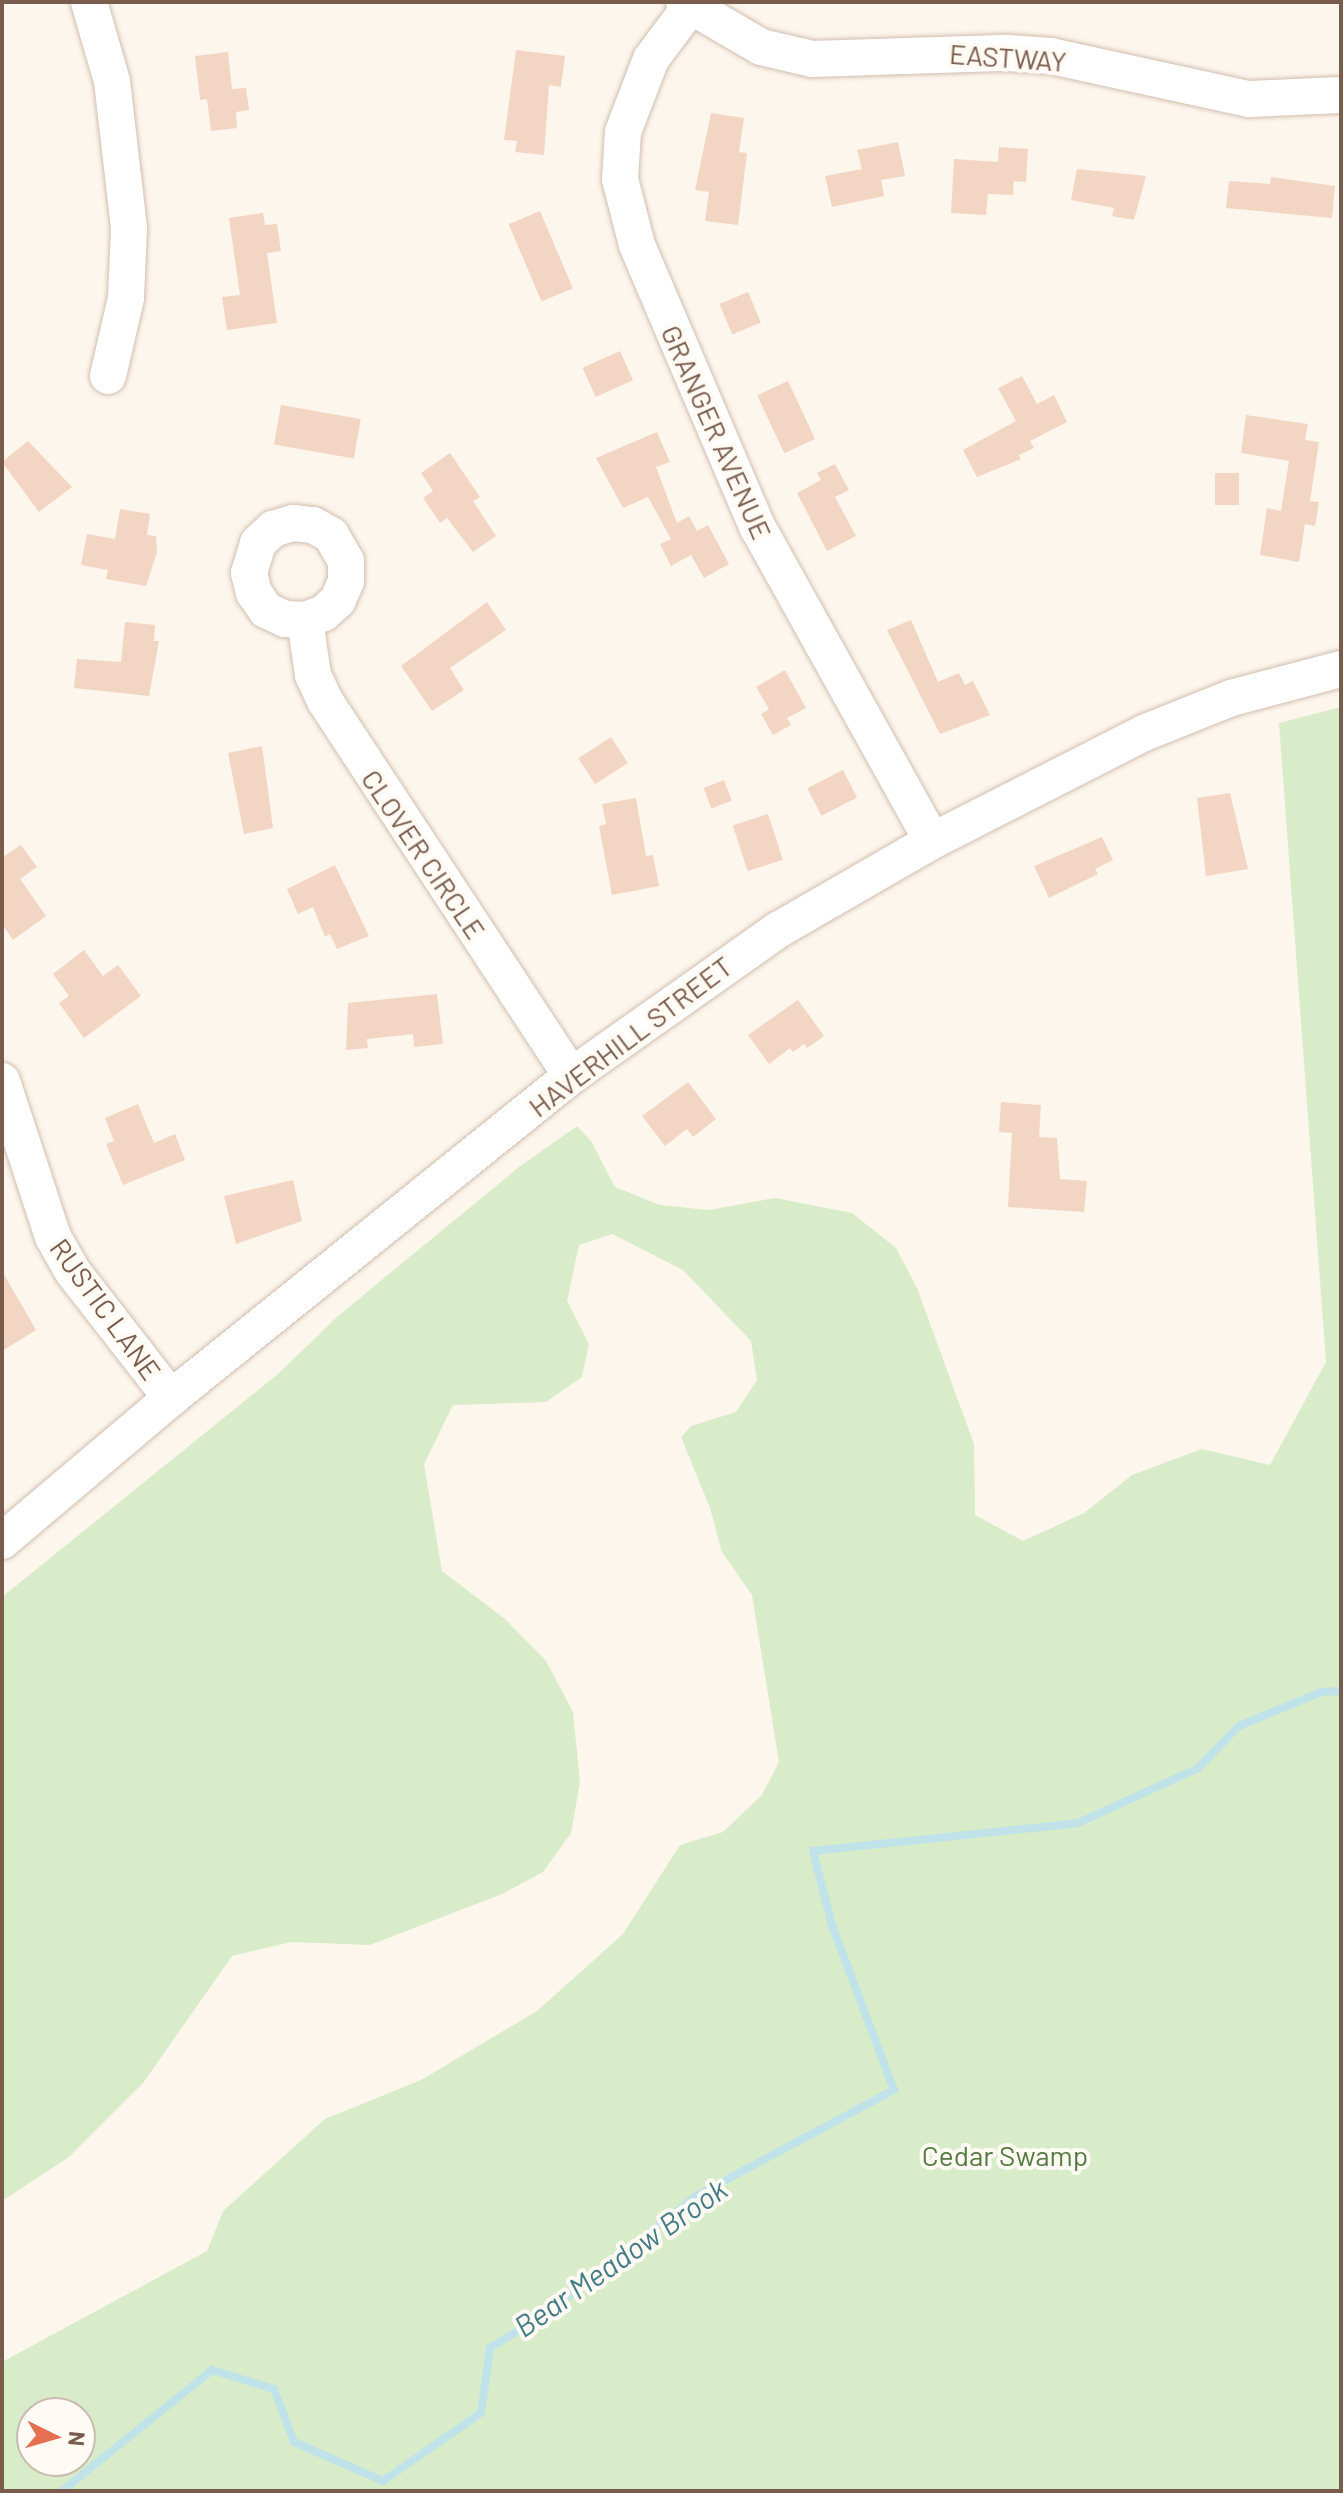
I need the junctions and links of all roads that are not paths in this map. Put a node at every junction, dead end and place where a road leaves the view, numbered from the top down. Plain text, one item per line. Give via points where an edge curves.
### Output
1 (89, 2) edge
2 (687, 4) edge
3 (1341, 95) edge
4 (108, 376) dead end
5 (305, 620) dead end
6 (1341, 669) edge
7 (932, 841) junction
8 (571, 1076) junction
9 (2, 1081) edge
10 (171, 1398) junction
11 (2, 1541) edge

1 - 4 street via 112,81 129,229 126,298
2 - 3 street, EASTWAY via 761,47 812,59 1008,53 1051,56 1249,99
2 - 7 street, GRANGER AVENUE via 651,59 623,132 620,179 637,245 758,528
5 - 8 street, CLOVER CIRCLE via 313,675 344,735
6 - 7 street, HAVERHILL STREET via 1200,709
7 - 8 street, HAVERHILL STREET via 766,937
8 - 10 street, HAVERHILL STREET
9 - 10 street, RUSTIC LANE via 53,1237 73,1272
10 - 11 street, HAVERHILL STREET

